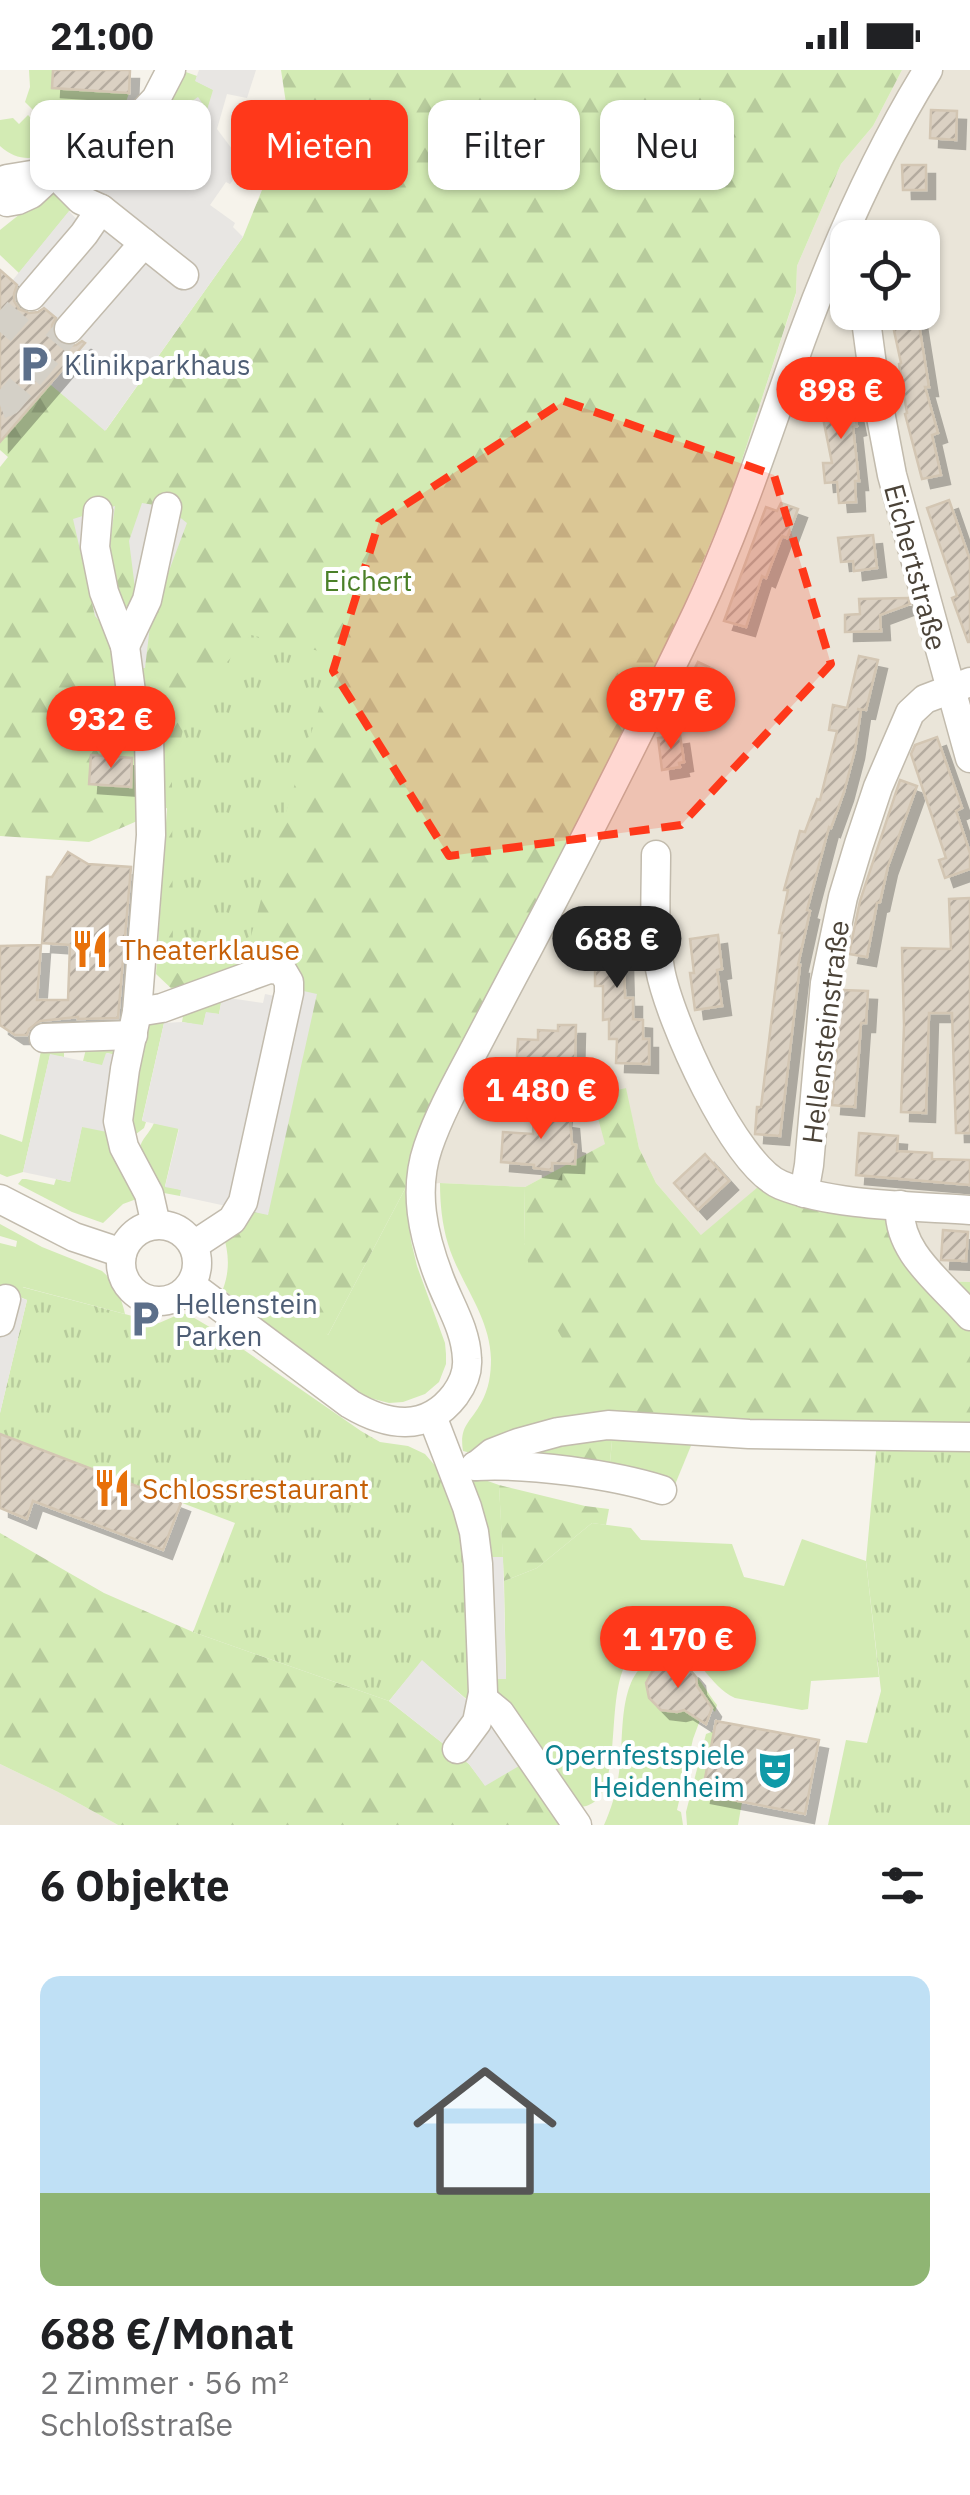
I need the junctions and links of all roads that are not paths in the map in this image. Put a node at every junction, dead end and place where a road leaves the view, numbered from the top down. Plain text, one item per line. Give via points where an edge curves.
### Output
1 (928, 70) edge
2 (167, 73) edge
3 (154, 100) edge
4 (4, 190) edge
5 (36, 190) edge
6 (74, 190) edge
7 (100, 209) junction
8 (856, 220) edge
9 (144, 243) junction
10 (184, 274) dead end
11 (830, 274) edge
12 (30, 296) tunnel mouth
13 (818, 298) junction
14 (830, 303) edge
15 (69, 329) tunnel mouth
16 (867, 330) edge
17 (167, 507) dead end
18 (98, 511) dead end
19 (126, 646) junction
20 (960, 686) edge
21 (970, 758) edge
22 (656, 855) dead end
23 (135, 1023) junction
24 (44, 1038) dead end
25 (804, 1192) junction
26 (0, 1199) edge
27 (900, 1205) junction
28 (970, 1210) edge
29 (156, 1224) junction
30 (194, 1245) junction
31 (122, 1253) junction
32 (191, 1285) junction
33 (970, 1316) edge
34 (432, 1416) junction
35 (970, 1437) edge
36 (465, 1468) junction
37 (662, 1490) dead end
38 (482, 1699) junction
39 (457, 1750) dead end
40 (577, 1825) edge

1 - 8 street via 893,130
2 - 3 street
4 - 5 street via 18,200
6 - 7 street
7 - 9 street
7 - 12 street
9 - 10 street
9 - 15 street
11 - 13 street
13 - 14 street
13 - 34 street via 698,612 428,1145 420,1184 422,1227 467,1359 460,1388
16 - 20 street, Eichertstraße via 892,474
17 - 19 street via 147,600
18 - 19 street via 95,547 104,592
19 - 23 street via 134,715 148,736 152,818
20 - 21 street, Eichertstraße
20 - 25 street, Hellensteinstraße via 925,699 910,713 848,879 826,983
22 - 25 street via 660,971 688,1052 726,1124 762,1172
23 - 24 street
23 - 29 street via 118,1122
23 - 30 street via 268,969 282,970 289,982 246,1195 232,1220
25 - 27 street
26 - 31 street
27 - 28 street
27 - 33 street via 908,1246
29 - 30 street via 178,1229
29 - 31 street via 135,1233
30 - 32 street via 198,1264
31 - 32 street via 122,1273 148,1310
32 - 34 street via 375,1418 414,1422
34 - 36 street
35 - 36 street via 608,1425 518,1443
36 - 37 street via 603,1476
36 - 38 street via 476,1546
38 - 39 street via 477,1722
38 - 40 street via 500,1713

